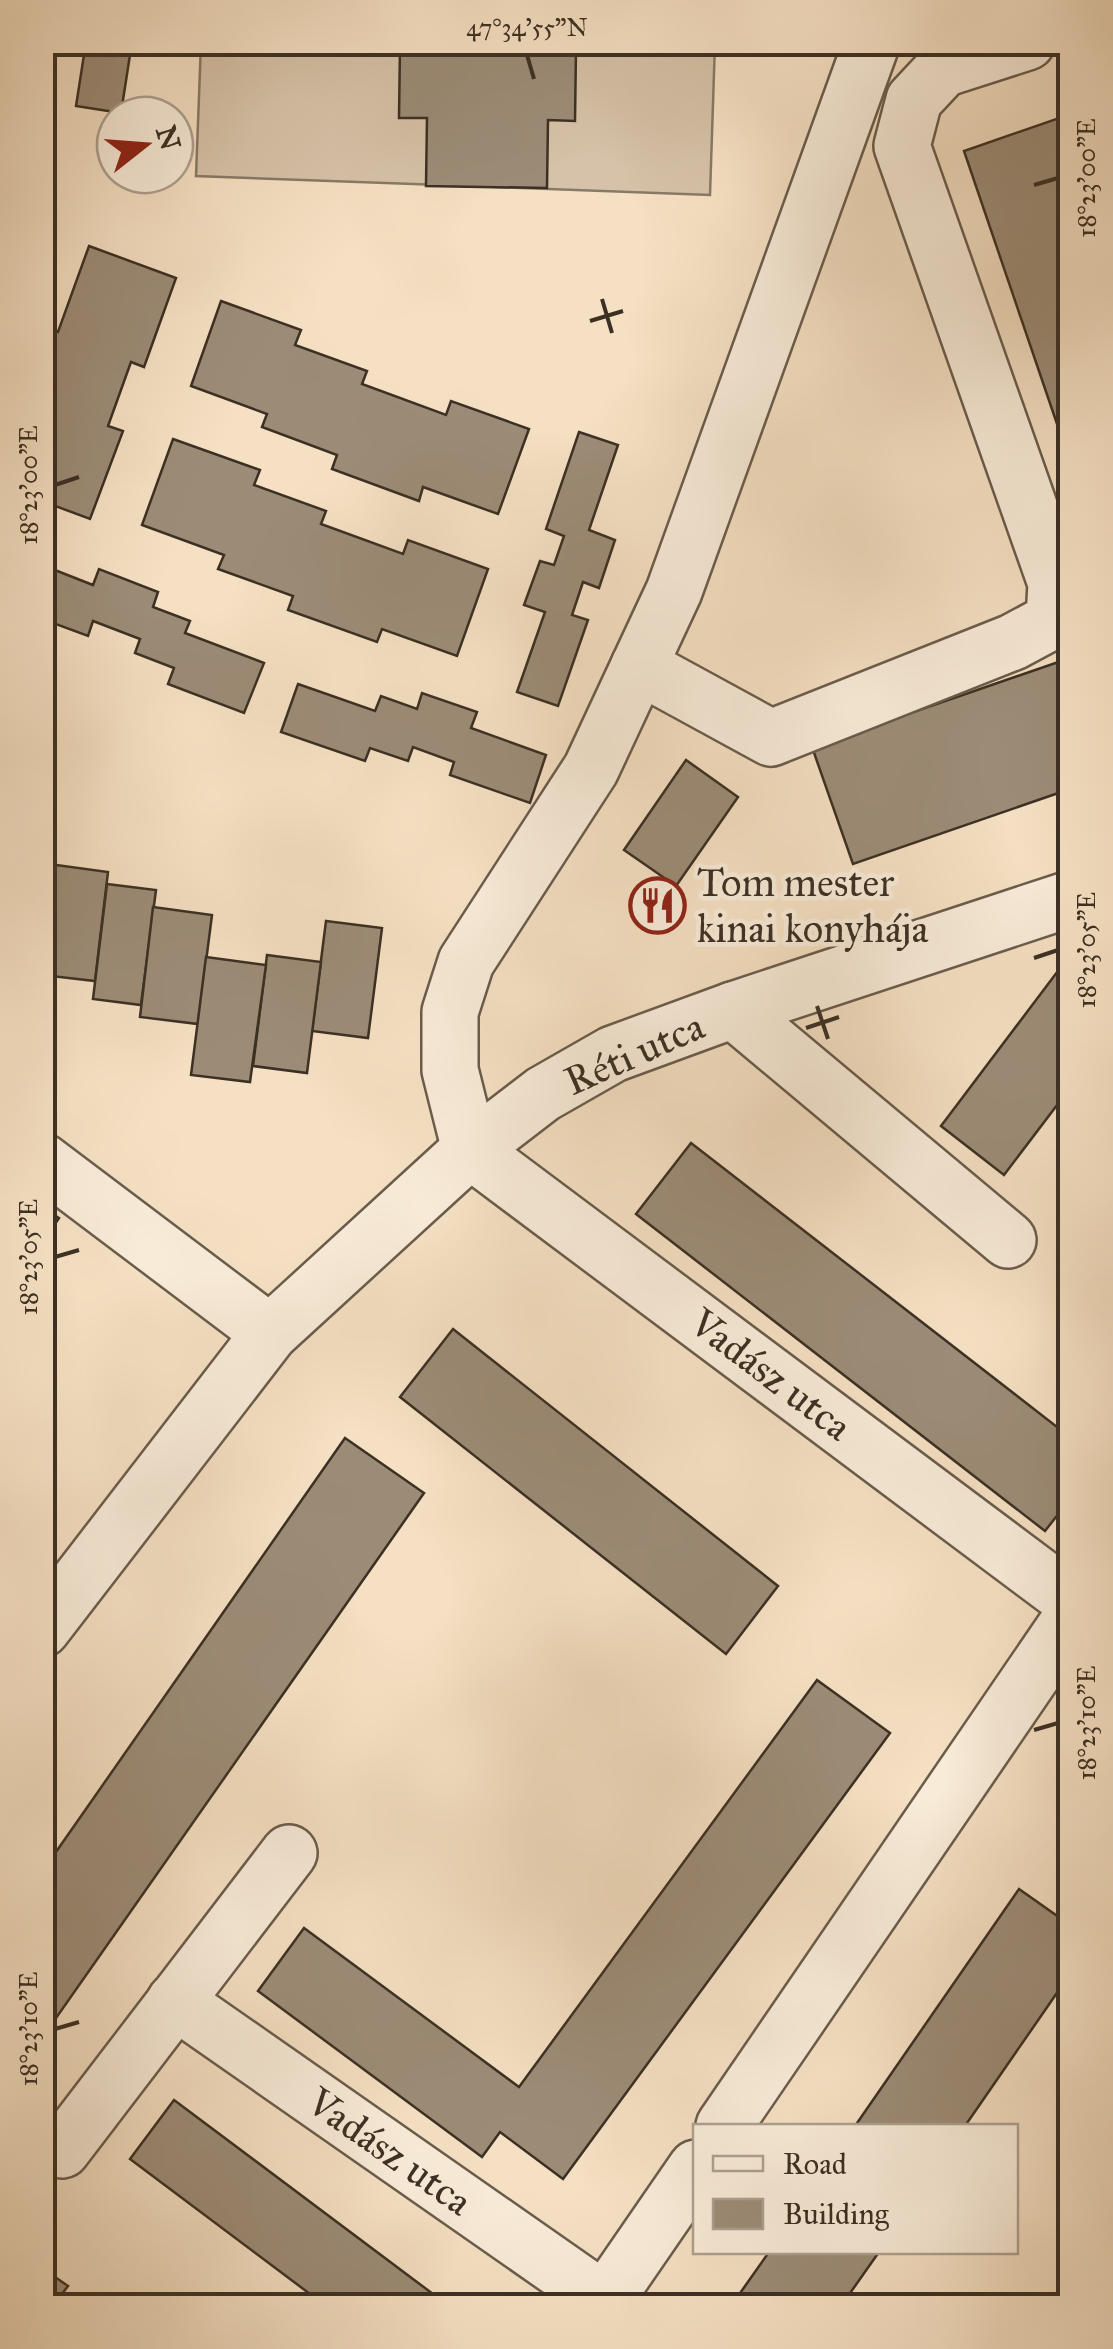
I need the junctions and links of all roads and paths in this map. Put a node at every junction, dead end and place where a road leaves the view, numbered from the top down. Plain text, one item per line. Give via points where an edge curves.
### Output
1 (872, 42) edge
2 (1026, 42) edge
3 (639, 666) junction
4 (1070, 899) edge
5 (733, 1010) junction
6 (470, 1150) junction
7 (42, 1161) edge
8 (1008, 1240) dead end
9 (270, 1333) junction
10 (1070, 1599) edge
11 (1070, 1620) edge
12 (42, 1630) edge
13 (289, 1853) dead end
14 (176, 2001) junction
15 (725, 2124) edge
16 (62, 2150) dead end
17 (693, 2172) edge
18 (603, 2304) edge

1 - 3 street via 674,591
2 - 3 street via 942,69 914,100 902,146 1056,583 1054,620 771,738
3 - 6 street via 591,769 466,962 450,1012 450,1070
4 - 5 street, Réti utca
5 - 6 street, Réti utca via 612,1054
5 - 8 street
6 - 9 street, Réti utca
6 - 10 street, Vadász utca
7 - 9 street
9 - 12 street, Réti utca
11 - 15 street
13 - 14 street
14 - 16 street
14 - 18 street, Vadász utca
17 - 18 street, Vadász utca

